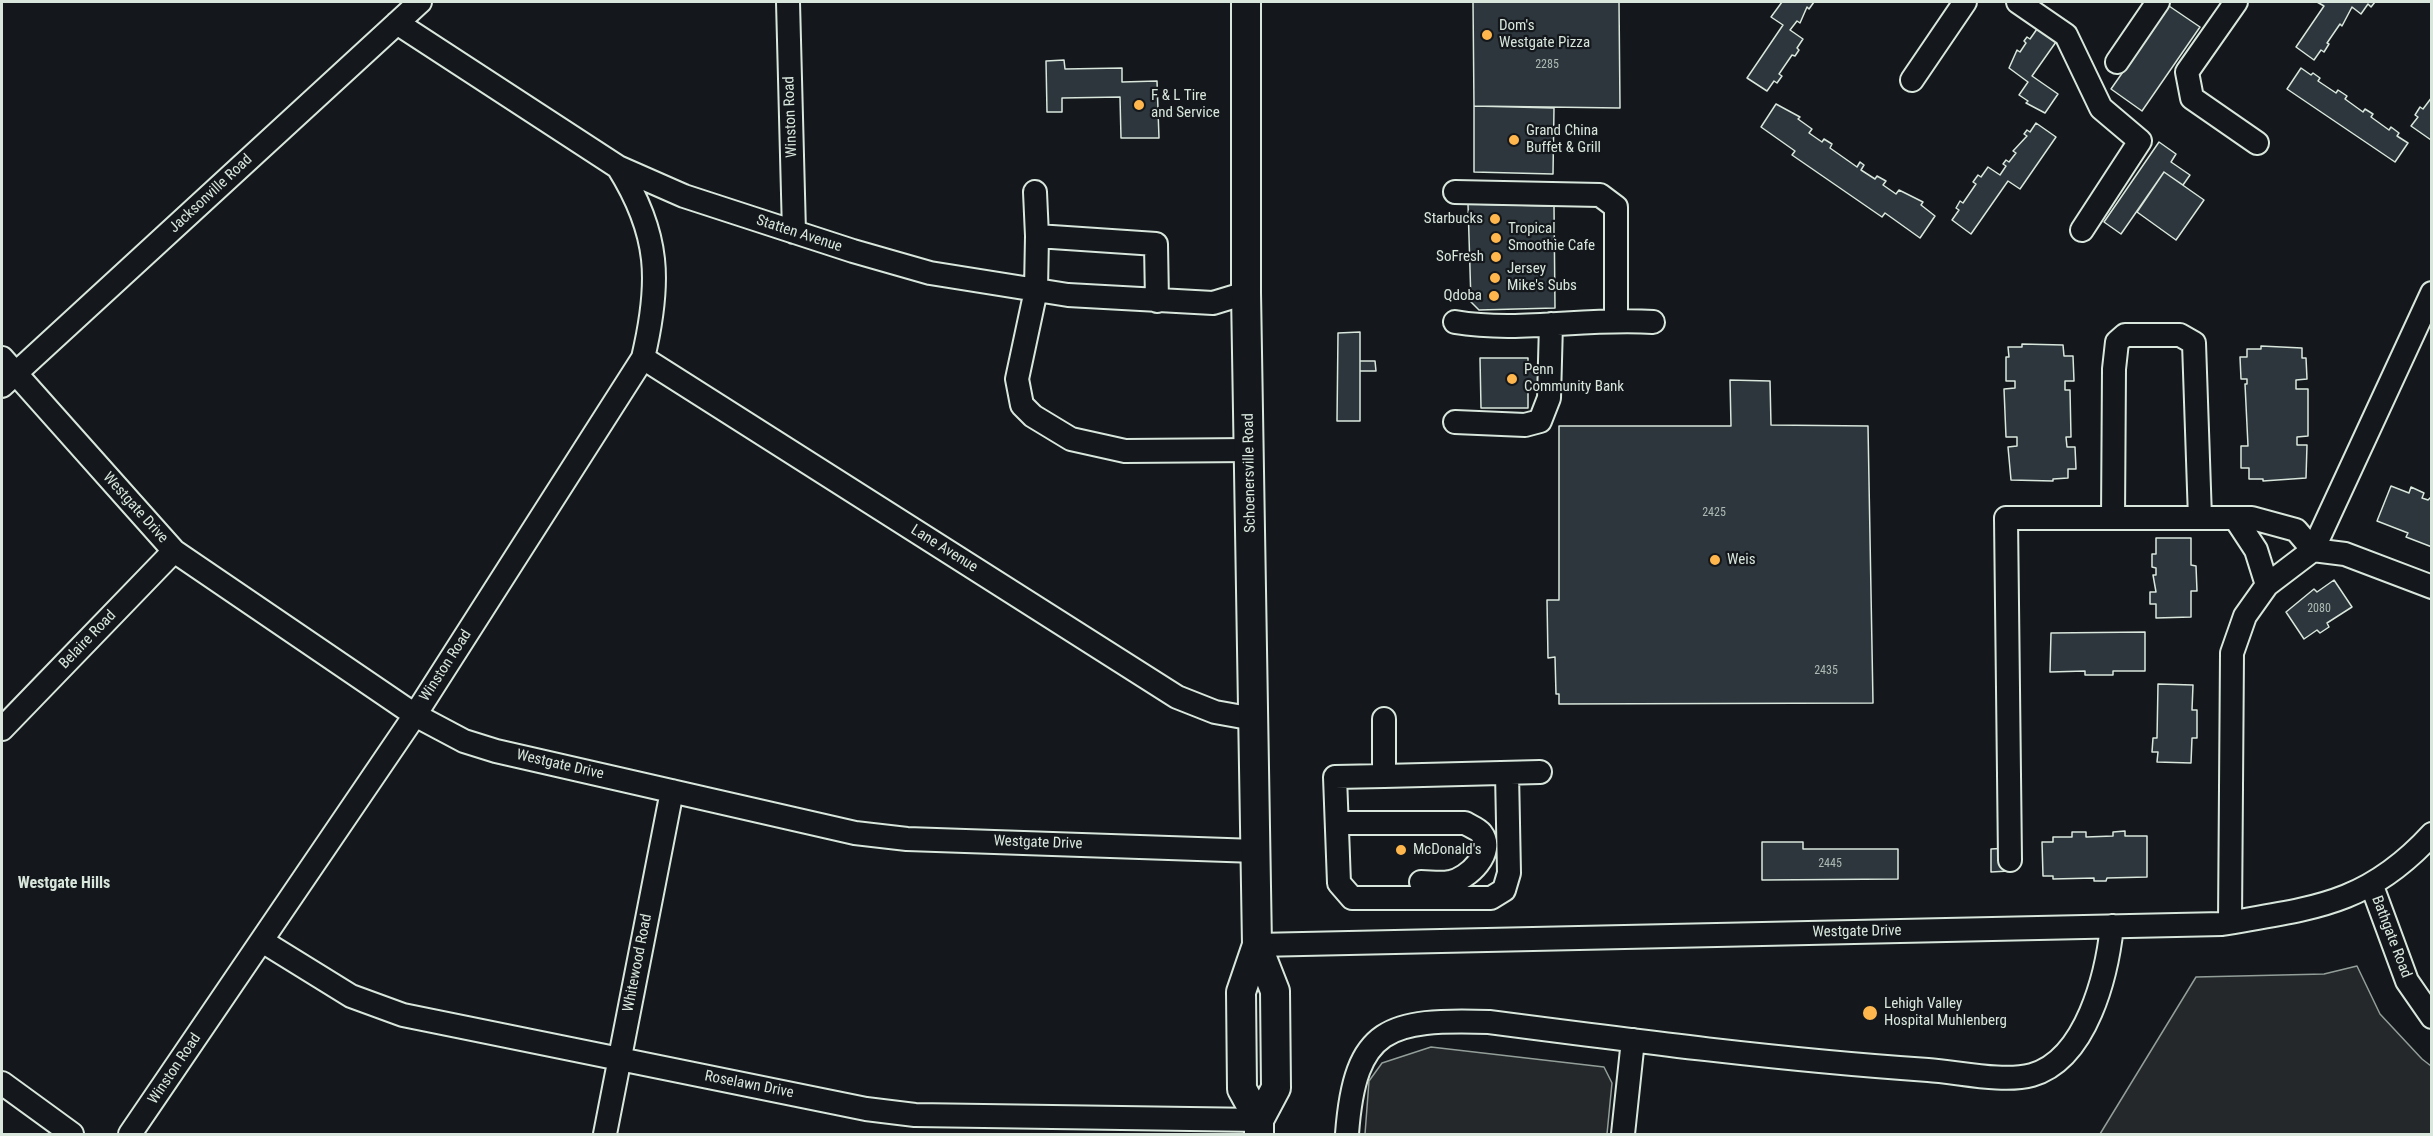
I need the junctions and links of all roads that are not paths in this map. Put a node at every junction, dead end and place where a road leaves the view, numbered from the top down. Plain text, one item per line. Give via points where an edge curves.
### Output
1 (420, 2) edge
2 (788, 2) edge
3 (1246, 2) edge
4 (1965, 2) edge
5 (2018, 2) edge
6 (2158, 2) edge
7 (2236, 2) edge
8 (397, 23) junction
9 (2117, 62) dead end
10 (1912, 80) dead end
11 (2257, 143) dead end
12 (618, 167) junction
13 (1035, 192) dead end
14 (1455, 192) dead end
15 (2082, 230) dead end
16 (794, 232) junction
17 (1037, 236) junction
18 (1036, 290) junction
19 (1246, 293) junction
20 (2432, 293) edge
21 (1157, 301) junction
22 (1616, 319) junction
23 (1455, 322) dead end
24 (1653, 322) dead end
25 (1551, 324) junction
26 (643, 358) junction
27 (6, 372) edge
28 (1455, 422) dead end
29 (1249, 450) junction
30 (2114, 518) junction
31 (2200, 518) junction
32 (2235, 518) junction
33 (2313, 550) junction
34 (174, 552) junction
35 (2267, 585) junction
36 (2432, 587) edge
37 (415, 715) junction
38 (1254, 719) junction
39 (1384, 719) dead end
40 (2, 729) edge
41 (1540, 772) dead end
42 (1507, 773) junction
43 (1384, 776) junction
44 (672, 791) junction
45 (1337, 823) junction
46 (2432, 834) edge
47 (1256, 851) junction
48 (2010, 860) dead end
49 (1339, 882) junction
50 (2372, 886) junction
51 (2230, 922) junction
52 (2112, 926) junction
53 (262, 940) junction
54 (1257, 945) junction
55 (2432, 1017) edge
56 (1633, 1040) junction
57 (619, 1059) junction
58 (2, 1083) edge
59 (907, 1124) edge
60 (1162, 1126) edge
61 (1259, 1127) edge
62 (72, 1134) edge
63 (130, 1134) edge
64 (605, 1134) edge
65 (1347, 1134) edge
66 (1623, 1134) edge

1 - 8 street, Jacksonville Road
2 - 16 street, Winston Road
3 - 19 main road, Schoenersville Road
4 - 10 street
5 - 15 street via 2066,35 2101,108 2140,141
6 - 9 street
7 - 11 street via 2187,72 2192,98
8 - 12 street, Statten Avenue
8 - 27 street, Jacksonville Road
12 - 16 street, Statten Avenue via 684,196
12 - 26 street, Winston Road via 644,213 652,246 654,293
13 - 17 street
14 - 22 street via 1600,195 1616,207
16 - 18 street, Statten Avenue via 921,270
17 - 18 street
17 - 21 street via 1156,244
18 - 21 street, Statten Avenue via 1068,296
18 - 29 street via 1017,379 1022,405 1033,416 1071,439 1125,451
19 - 21 street, Statten Avenue via 1213,303
19 - 29 main road, Schoenersville Road
20 - 33 street
22 - 24 street
22 - 25 street
23 - 25 street via 1485,327
25 - 28 street via 1549,398 1540,421 1525,425
26 - 37 street, Winston Road
26 - 38 street, Lane Avenue via 1177,697 1215,712
27 - 34 street, Westgate Drive
29 - 38 main road, Schoenersville Road
30 - 31 street
30 - 31 street via 2117,342 2125,335 2180,335 2194,343
30 - 48 street via 2006,518
31 - 32 street
32 - 33 street via 2252,518 2296,530
32 - 35 street via 2256,550
33 - 35 street
33 - 36 street via 2345,554
34 - 37 street, Westgate Drive
34 - 40 street, Belaire Road
35 - 51 street via 2245,616 2232,653
37 - 44 street, Westgate Drive via 464,741 495,751
37 - 53 street, Winston Road
38 - 47 main road, Schoenersville Road
39 - 43 street
41 - 42 street
42 - 43 street
42 - 49 street via 1508,882 1497,895 1352,898
43 - 45 street via 1335,777
44 - 47 street, Westgate Drive via 855,833 908,839
44 - 57 street, Whitewood Road
45 - 49 street
45 - 49 street via 1466,823 1482,834 1486,842 1483,855 1467,876 1450,882
46 - 50 street, Westgate Drive
47 - 54 main road, Schoenersville Road
50 - 51 street, Westgate Drive via 2313,908
50 - 55 street, Bathgate Road via 2407,981
51 - 52 street, Westgate Drive
52 - 54 street, Westgate Drive
52 - 56 street via 2109,956 2089,1017 2074,1042 2032,1074 2005,1077 1893,1068
53 - 57 street, Roselawn Drive via 327,983 378,1008
53 - 63 street, Winston Road
54 - 61 main road, Schoenersville Road via 1241,992 1242,1089
56 - 65 street via 1489,1022 1433,1020 1391,1030 1364,1056 1349,1104
56 - 66 street
57 - 59 street, Roselawn Drive
57 - 64 street, Whitewood Road
58 - 62 street
59 - 60 street, Roselawn Drive via 1044,1118
60 - 61 street, Roselawn Drive

